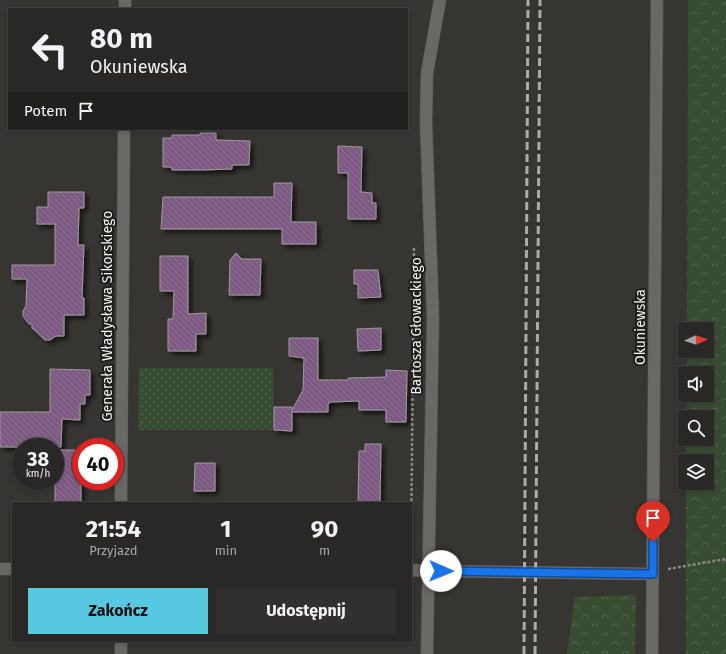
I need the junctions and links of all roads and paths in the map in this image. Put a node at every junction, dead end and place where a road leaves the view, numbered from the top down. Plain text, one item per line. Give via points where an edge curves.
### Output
1 (440, 0) edge
2 (657, 0) edge
3 (124, 130) edge
4 (414, 241) dead end
5 (121, 502) edge
6 (411, 502) edge
7 (726, 559) edge
8 (0, 569) edge
9 (12, 569) edge
10 (412, 570) edge
11 (428, 571) junction
12 (653, 574) junction
13 (121, 642) edge
14 (121, 654) edge
15 (427, 654) edge
16 (652, 654) edge

1 - 11 street, Bartosza Głowackiego via 427,73 426,121 433,316
2 - 12 street, Okuniewska
3 - 5 street, Generała Władysława Sikorskiego
4 - 6 path
7 - 12 path via 675,567
8 - 9 street
10 - 11 street
11 - 12 street
11 - 15 street, Bartosza Głowackiego
12 - 16 street, Okuniewska
13 - 14 street

